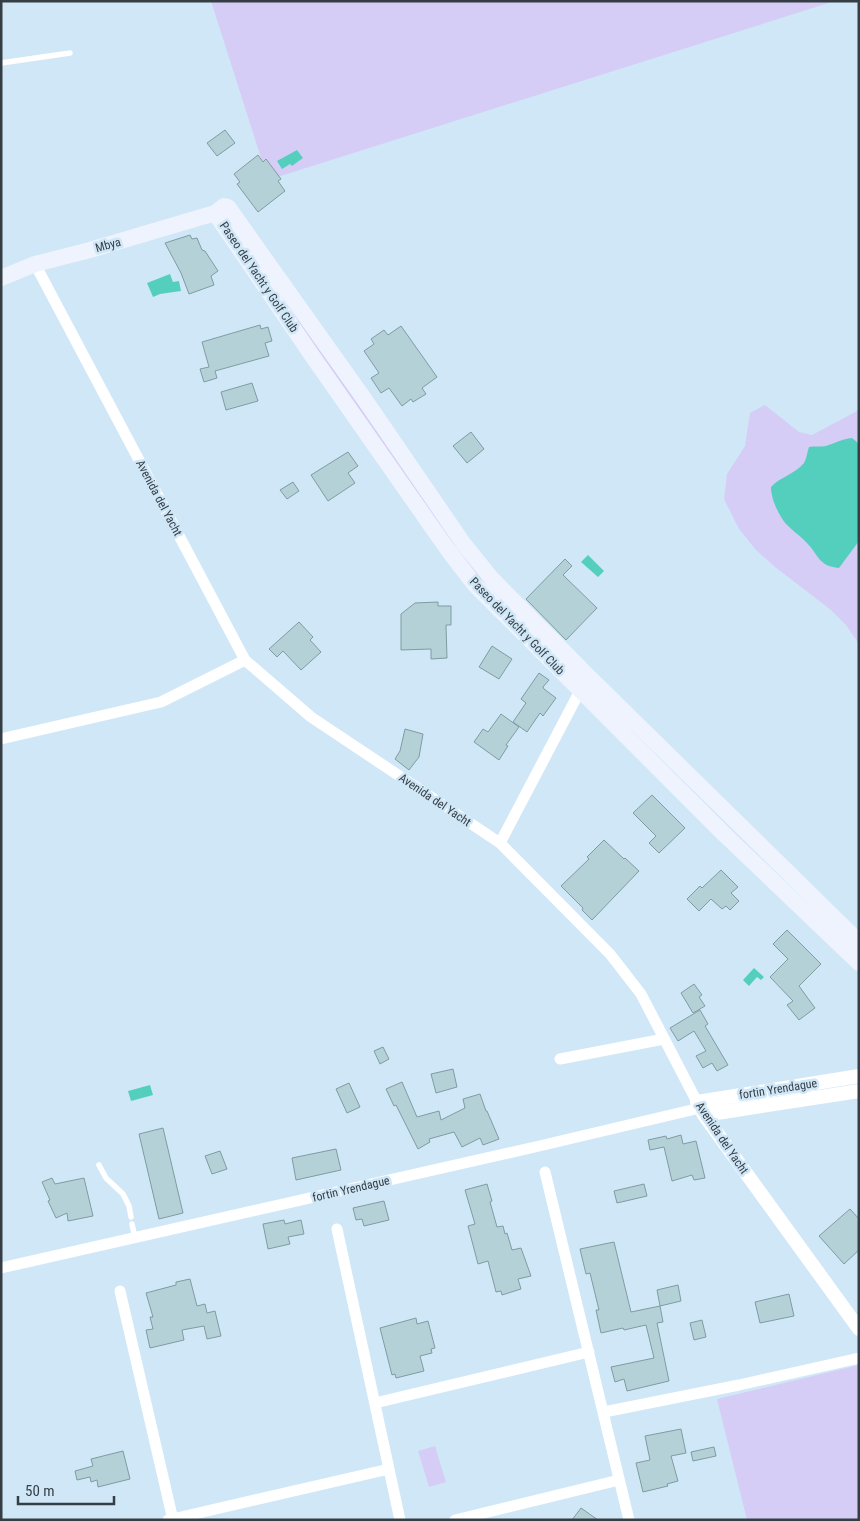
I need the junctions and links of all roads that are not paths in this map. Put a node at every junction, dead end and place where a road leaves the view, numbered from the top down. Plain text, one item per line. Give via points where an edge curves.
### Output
1 (70, 53) dead end
2 (1, 63) edge
3 (222, 210) joint
4 (35, 264) junction
5 (1, 278) edge
6 (245, 660) junction
7 (584, 683) junction
8 (1, 739) edge
9 (500, 843) junction
10 (859, 942) edge
11 (859, 963) edge
12 (664, 1038) junction
13 (560, 1060) dead end
14 (859, 1076) edge
15 (859, 1091) edge
16 (700, 1108) junction
17 (99, 1165) dead end
18 (545, 1172) dead end
19 (131, 1217) dead end
20 (132, 1224) dead end
21 (337, 1229) dead end
22 (135, 1238) junction
23 (1, 1268) edge
24 (120, 1291) dead end
25 (859, 1329) edge
26 (589, 1352) junction
27 (859, 1358) edge
28 (375, 1403) junction
29 (604, 1412) junction
30 (389, 1469) junction
31 (619, 1480) junction
32 (172, 1519) edge
33 (400, 1520) edge
34 (455, 1520) edge
35 (629, 1520) edge

1 - 2 lane
3 - 4 main road, Mbya
3 - 7 main road, Paseo del Yacht y Golf Club via 448,550 475,585 520,632
4 - 5 main road, Mbya
4 - 6 street, Avenida del Yacht
6 - 8 street via 161,702
6 - 9 street, Avenida del Yacht via 311,717
7 - 9 street
7 - 10 main road, Paseo del Yacht y Golf Club
7 - 11 main road, Paseo del Yacht y Golf Club via 725,835
9 - 12 street, Avenida del Yacht via 610,954 641,994
12 - 13 street
12 - 16 street, Avenida del Yacht
14 - 16 street, fortin Yrendague
15 - 16 street, fortin Yrendague
16 - 22 street, fortin Yrendague
16 - 25 street, Avenida del Yacht
17 - 19 lane via 106,1178 124,1194
18 - 26 street
20 - 22 lane
21 - 28 street
22 - 23 street, fortin Yrendague
24 - 32 street
26 - 28 street
26 - 29 street
27 - 29 street
28 - 30 street
29 - 31 street
30 - 32 street
30 - 33 street
31 - 34 street
31 - 35 street

